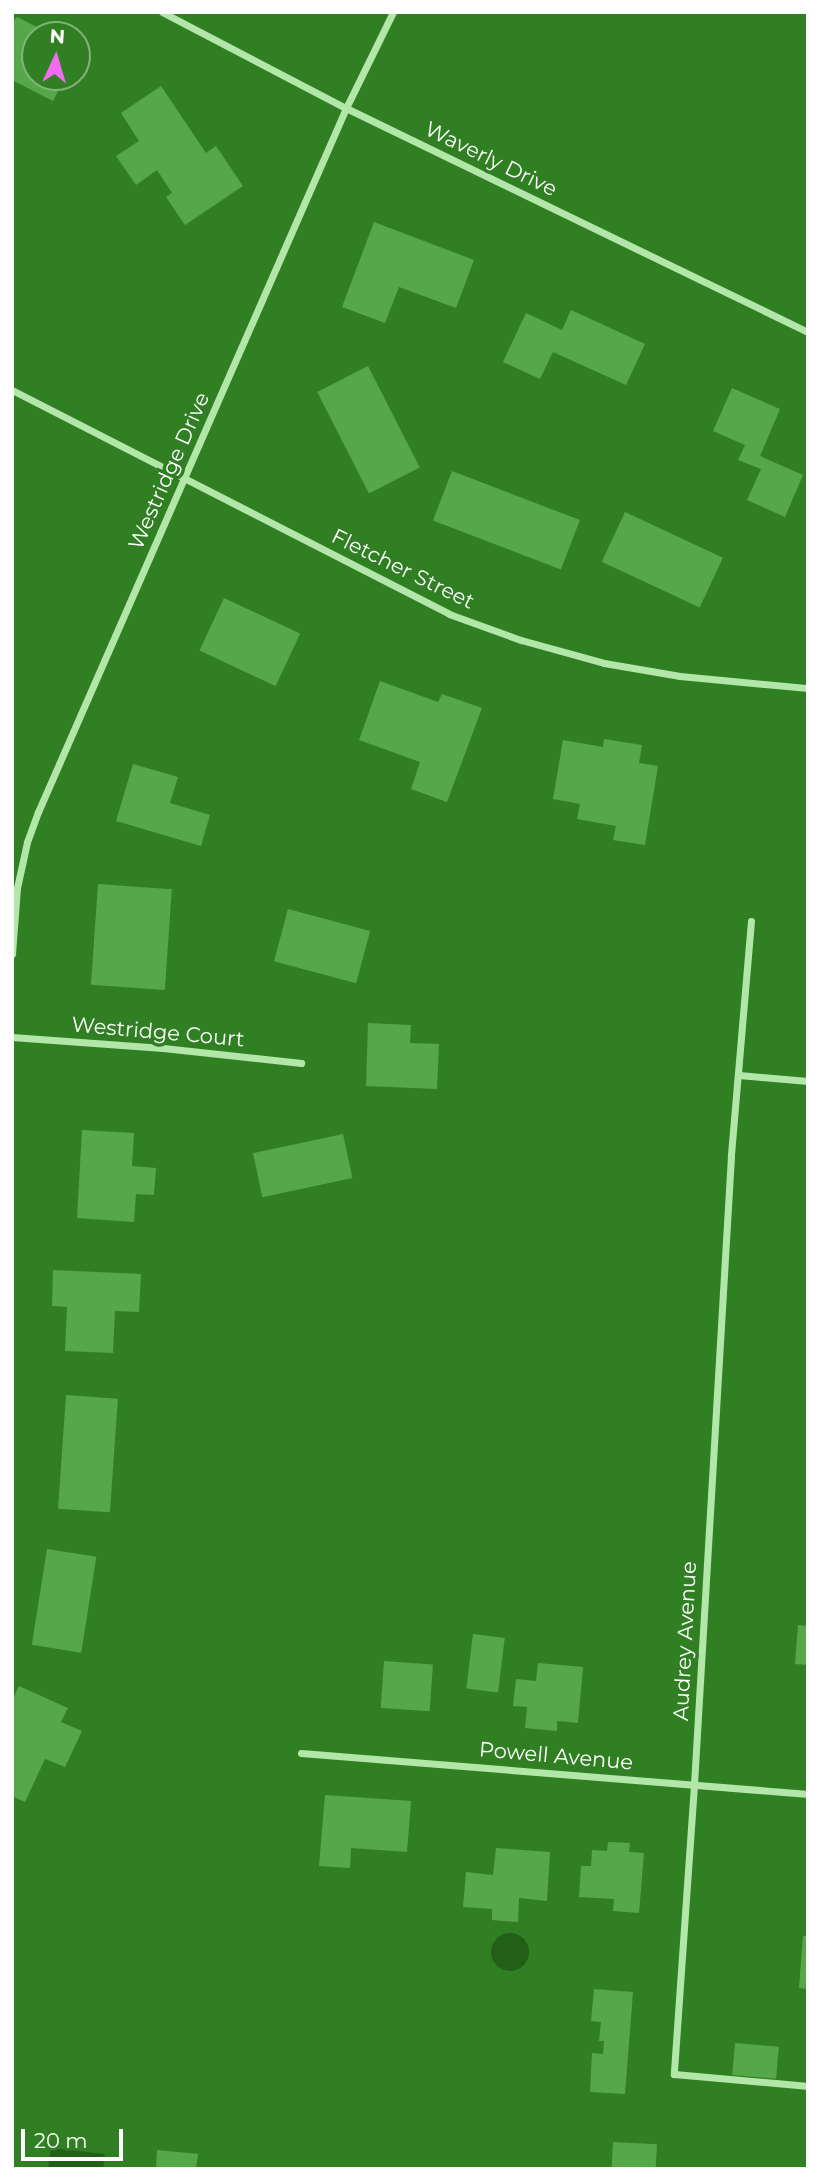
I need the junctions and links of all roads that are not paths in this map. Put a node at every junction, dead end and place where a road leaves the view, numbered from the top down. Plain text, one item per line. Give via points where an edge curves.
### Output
1 (162, 12) edge
2 (393, 12) edge
3 (346, 108) junction
4 (808, 332) edge
5 (12, 390) edge
6 (185, 480) junction
7 (808, 688) edge
8 (14, 887) edge
9 (751, 921) dead end
10 (12, 954) edge
11 (12, 1037) edge
12 (301, 1063) dead end
13 (739, 1075) junction
14 (808, 1081) edge
15 (301, 1753) dead end
16 (695, 1785) junction
17 (808, 1794) edge
18 (808, 2086) edge

1 - 3 street, Waverly Drive
2 - 3 street, Westridge Drive
3 - 4 street, Waverly Drive
3 - 6 street, Westridge Drive
5 - 6 street, Fletcher Street
6 - 7 street, Fletcher Street via 449,614 521,640 604,663 680,676
6 - 8 street, Westridge Drive via 38,812
8 - 10 street, Westridge Drive
9 - 13 street, Audrey Avenue
11 - 12 street, Westridge Court
13 - 14 street
13 - 16 street, Audrey Avenue
15 - 16 street, Powell Avenue
16 - 17 street, Powell Avenue
16 - 18 street, Audrey Avenue via 674,2074

